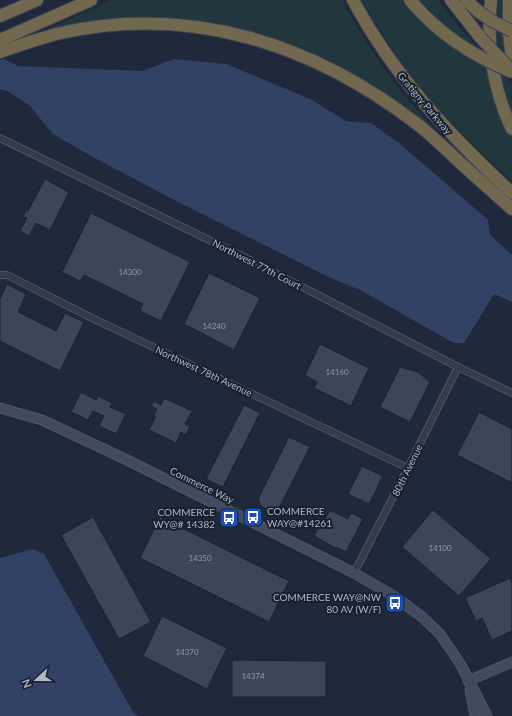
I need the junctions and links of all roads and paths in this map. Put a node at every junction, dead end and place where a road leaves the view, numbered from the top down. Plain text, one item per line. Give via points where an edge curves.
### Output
1 (37, 0) edge
2 (73, 0) edge
3 (91, 0) edge
4 (353, 0) edge
5 (410, 0) edge
6 (451, 0) edge
7 (466, 0) edge
8 (491, 0) edge
9 (509, 0) edge
10 (0, 16) edge
11 (512, 31) edge
12 (0, 32) edge
13 (0, 40) edge
14 (0, 52) edge
15 (512, 58) edge
16 (512, 72) edge
17 (512, 129) edge
18 (0, 138) edge
19 (512, 192) edge
20 (512, 209) edge
21 (0, 275) edge
22 (458, 367) junction
23 (512, 393) edge
24 (0, 408) edge
25 (408, 468) junction
26 (354, 573) junction
27 (512, 662) edge
28 (468, 681) junction
29 (475, 716) edge
30 (487, 716) edge

1 - 10 highway
2 - 12 highway
3 - 13 highway
4 - 19 highway, Gratigny Parkway via 370,30 423,103 464,148
5 - 16 highway, bridge via 456,43
6 - 16 highway, bridge
7 - 11 highway, bridge via 492,21
8 - 17 highway via 489,24 493,71 499,96
9 - 15 highway
14 - 20 highway via 60,33 138,24 172,24 213,29 250,38 291,51 336,71 387,102 419,125
18 - 22 street, Northwest 77th Court via 242,256
21 - 25 street, Northwest 78th Avenue via 7,275 99,322
22 - 23 street, Northwest 77th Court
22 - 25 street, 80th Avenue
24 - 26 street, Commerce Way via 42,420
25 - 26 street, 80th Avenue
26 - 28 street, Commerce Way via 396,598 440,634 461,665
27 - 28 street
28 - 29 street, Commerce Way
28 - 30 street, Commerce Way

